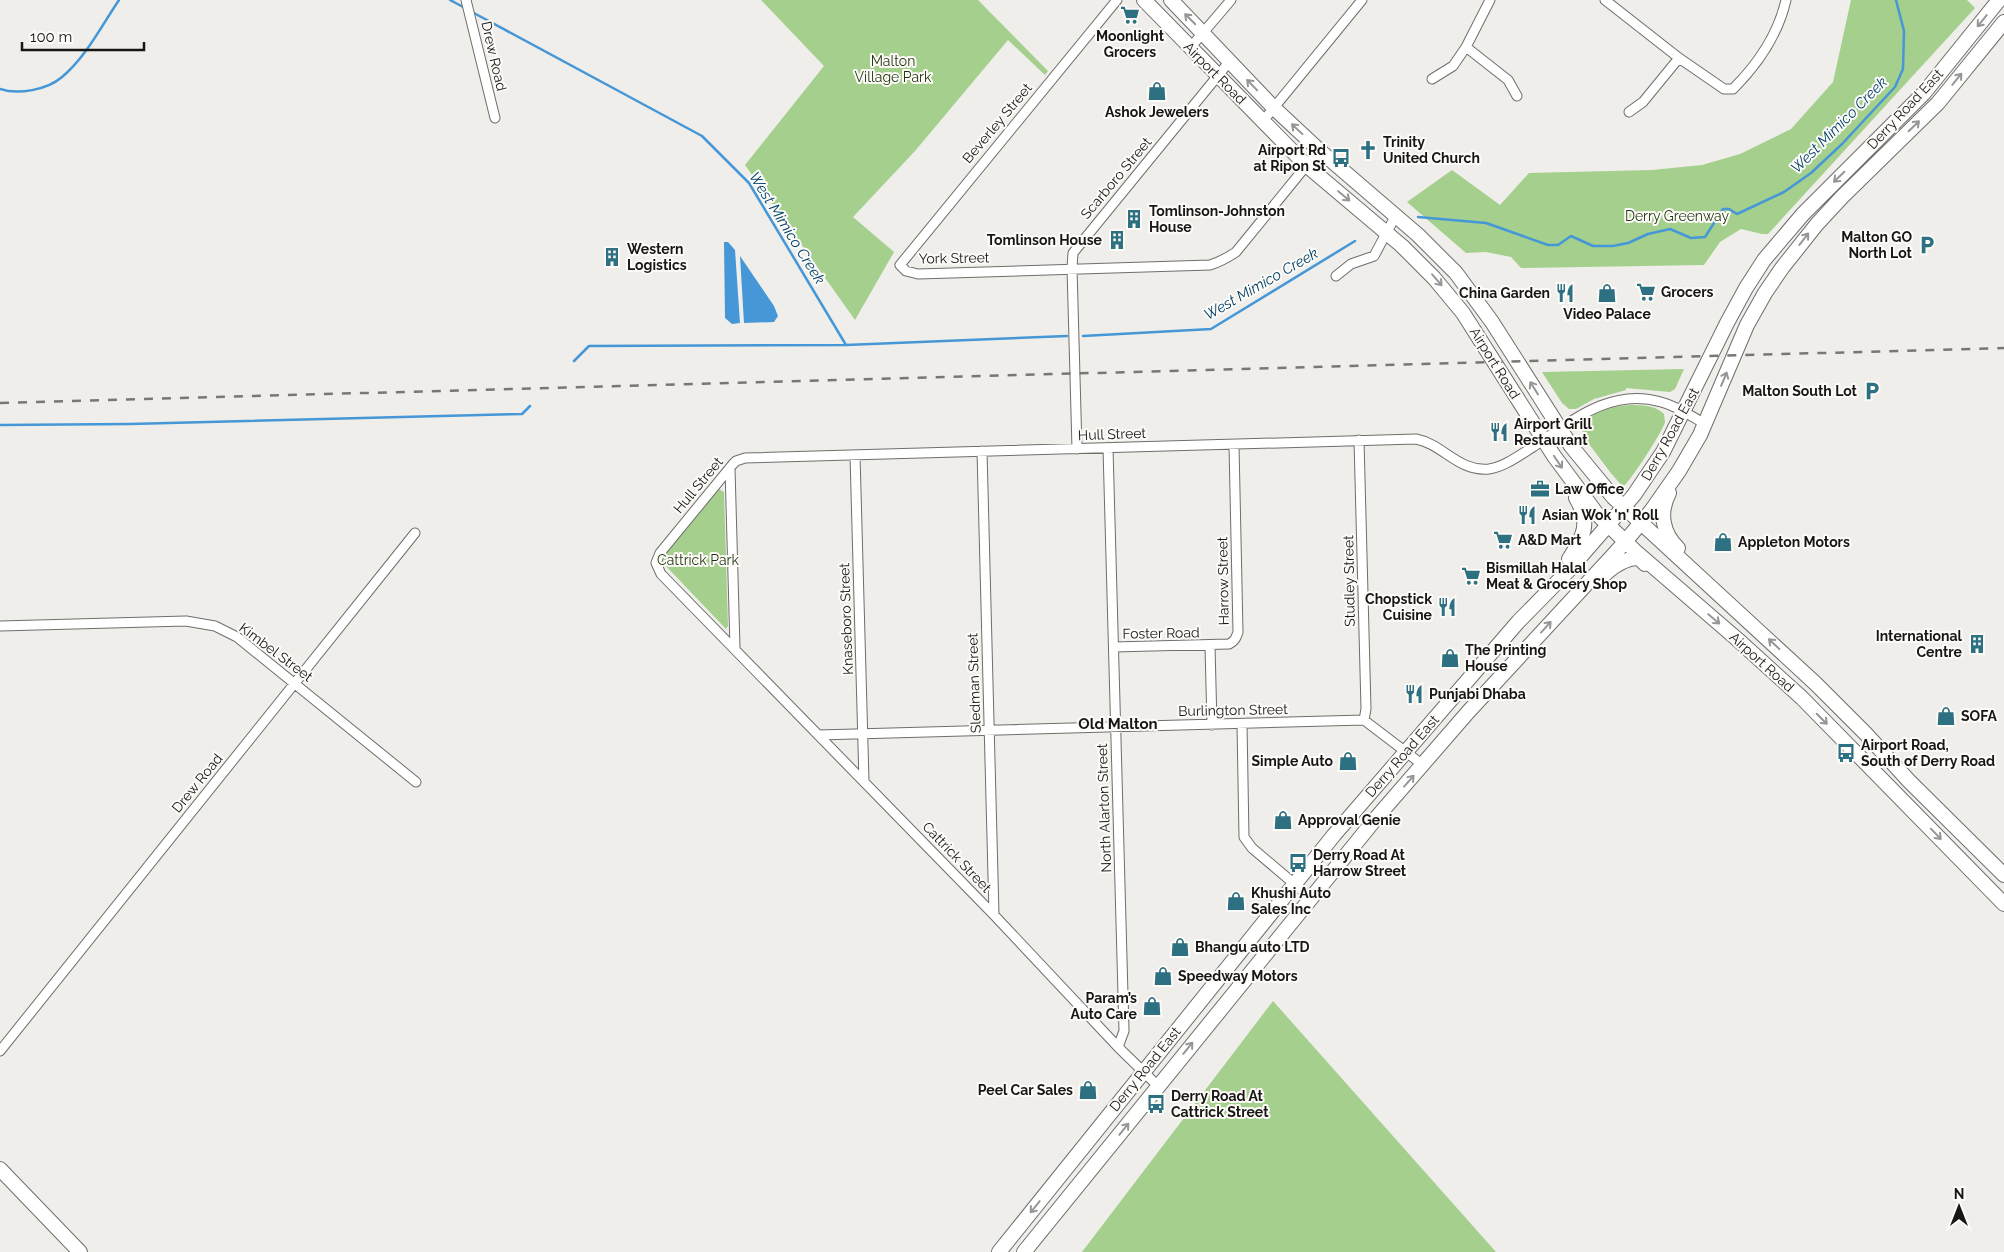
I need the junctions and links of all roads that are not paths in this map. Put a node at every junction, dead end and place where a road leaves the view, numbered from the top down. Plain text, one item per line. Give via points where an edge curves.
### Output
1 (466, 0) edge
2 (1117, 0) edge
3 (1144, 0) edge
4 (1171, 0) edge
5 (1231, 0) edge
6 (1362, 0) edge
7 (1490, 0) edge
8 (1605, 0) edge
9 (1786, 0) edge
10 (1999, 0) edge
11 (2004, 22) edge
12 (1204, 33) junction
13 (1190, 48) junction
14 (1466, 48) junction
15 (1679, 58) junction
16 (1229, 62) junction
17 (1219, 76) junction
18 (1432, 79) dead end
19 (1517, 96) dead end
20 (1274, 108) junction
21 (1629, 112) dead end
22 (494, 118) dead end
23 (1263, 120) junction
24 (1319, 150) junction
25 (1306, 165) junction
26 (1396, 215) junction
27 (1387, 233) junction
28 (900, 265) joint
29 (1072, 268) junction
30 (1336, 276) dead end
31 (1684, 412) junction
32 (1705, 424) junction
33 (1560, 429) junction
34 (1359, 440) junction
35 (1543, 440) junction
36 (1234, 445) junction
37 (1108, 448) junction
38 (1077, 449) junction
39 (982, 451) junction
40 (855, 455) junction
41 (730, 468) junction
42 (1679, 472) junction
43 (1573, 484) junction
44 (1623, 507) junction
45 (1641, 523) junction
46 (1608, 525) junction
47 (416, 533) dead end
48 (1625, 541) junction
49 (1569, 570) junction
50 (1706, 582) junction
51 (1573, 596) junction
52 (1691, 600) junction
53 (0, 626) edge
54 (1210, 646) junction
55 (1114, 647) junction
56 (735, 648) junction
57 (295, 684) junction
58 (1364, 720) junction
59 (1212, 724) junction
60 (1242, 724) junction
61 (1115, 727) junction
62 (989, 731) junction
63 (864, 734) junction
64 (818, 735) junction
65 (1406, 752) junction
66 (1423, 765) junction
67 (416, 782) dead end
68 (864, 782) junction
69 (2004, 875) edge
70 (1294, 884) junction
71 (1311, 898) junction
72 (2004, 904) edge
73 (994, 915) junction
74 (1118, 1047) junction
75 (0, 1051) edge
76 (1143, 1071) junction
77 (1158, 1086) junction
78 (1095, 1132) junction
79 (1111, 1145) junction
80 (0, 1169) edge
81 (80, 1252) edge
82 (998, 1252) edge
83 (1024, 1252) edge

1 - 22 street, Drew Road
2 - 28 street, Beverley Street
3 - 13 main road, Airport Road
12 -> 4 main road, Airport Road
5 - 12 street
6 - 20 street
7 - 14 street
8 - 15 street
9 - 15 street via 1770,42 1733,89 1724,89
10 -> 31 main road, Derry Road East via 1924,93 1803,214 1764,260 1727,323
32 -> 11 main road, Derry Road East via 1747,325 1782,268 1816,224 1938,104
12 - 13 street
12 - 16 main road, Airport Road
13 - 17 main road, Airport Road
14 - 18 street via 1453,66
14 - 19 street via 1508,80
15 - 21 street via 1642,102
16 - 17 street, Scarboro Street
20 -> 16 main road, Airport Road
17 - 23 main road, Airport Road
17 - 29 street, Scarboro Street via 1076,248
20 - 23 street
24 -> 20 main road, Airport Road
23 - 25 main road, Airport Road
24 - 25 street
24 - 26 main road, Airport Road
25 -> 27 main road, Airport Road
25 - 29 street, York Street via 1236,252 1220,261 1210,265
26 - 27 street
33 -> 26 main road, Airport Road via 1467,286 1434,249
27 - 30 street via 1374,256 1351,264
27 -> 35 main road, Airport Road via 1419,261 1463,313
28 - 29 street, York Street via 906,271 918,274
29 - 38 street, Scarboro Street
31 - 32 street, Hull Street
31 - 33 street, Hull Street via 1653,400 1617,399 1589,410
31 - 44 main road, Derry Road East via 1654,467
32 - 42 main road, Derry Road East
33 - 35 street, Hull Street
33 - 44 main road, Airport Road
34 - 35 street, Hull Street via 1419,440 1461,464 1486,469 1508,461
34 - 36 street, Hull Street
34 - 58 street, Studley Street
35 -> 43 main road, Airport Road
36 - 37 street, Hull Street
36 - 54 street, Harrow Street via 1238,632 1234,642
37 - 38 street, Hull Street
37 - 55 street, North Alarton Street
38 - 39 street, Hull Street
39 - 40 street, Hull Street
39 - 62 street, Sledman Street
40 - 41 street, Hull Street via 745,458
40 - 63 street, Knaseboro Street
41 - 56 street
41 - 56 street, Hull Street via 660,552 656,563 661,574
42 - 45 main road, Derry Road East
42 - 50 main road via 1667,495 1664,528 1673,543 1704,570
43 - 46 main road, Airport Road
43 - 49 main road via 1572,489 1584,513 1584,526 1582,540 1569,559
44 - 45 main road, Airport Road
44 - 46 main road, Derry Road East
45 - 48 main road, Derry Road East
45 - 50 main road, Airport Road
46 - 48 main road, Airport Road
46 - 49 main road, Derry Road East
47 - 57 street, Drew Road
48 - 51 main road, Derry Road East
48 - 52 main road, Airport Road
49 - 65 main road, Derry Road East via 1518,622
69 -> 50 main road, Airport Road via 1822,690
51 - 52 main road via 1585,594 1608,572 1639,558 1687,600
66 -> 51 main road, Derry Road East
52 -> 72 main road, Airport Road via 1802,698
53 - 57 street, Kimbel Street via 186,621 215,626 237,638
54 - 55 street, Foster Road
54 - 59 street
55 - 61 street, North Alarton Street
56 - 64 street, Cattrick Street
57 - 67 street, Kimbel Street
57 - 75 street, Drew Road
58 - 60 street, Burlington Street
58 - 65 street
59 - 60 street, Burlington Street
59 - 61 street, Burlington Street
60 - 70 street via 1244,837 1252,848
61 - 62 street, Burlington Street
61 - 74 street, North Alarton Street via 1124,1031
62 - 63 street, Burlington Street
62 - 73 street, Sledman Street
63 - 64 street, Burlington Street
63 - 68 street, Knaseboro Street
64 - 68 street, Cattrick Street
65 - 66 street
65 - 70 main road, Derry Road East
71 -> 66 main road, Derry Road East
68 - 73 street, Cattrick Street
70 - 71 street
70 - 76 main road, Derry Road East
77 -> 71 main road, Derry Road East
73 - 74 street, Cattrick Street
74 - 76 street, Cattrick Street
76 - 77 street, Cattrick Street
76 - 78 main road, Derry Road East
79 -> 77 main road, Derry Road East
78 - 79 main road
78 -> 82 main road, Derry Road East
79 - 83 main road, Derry Road East
80 - 81 main road

